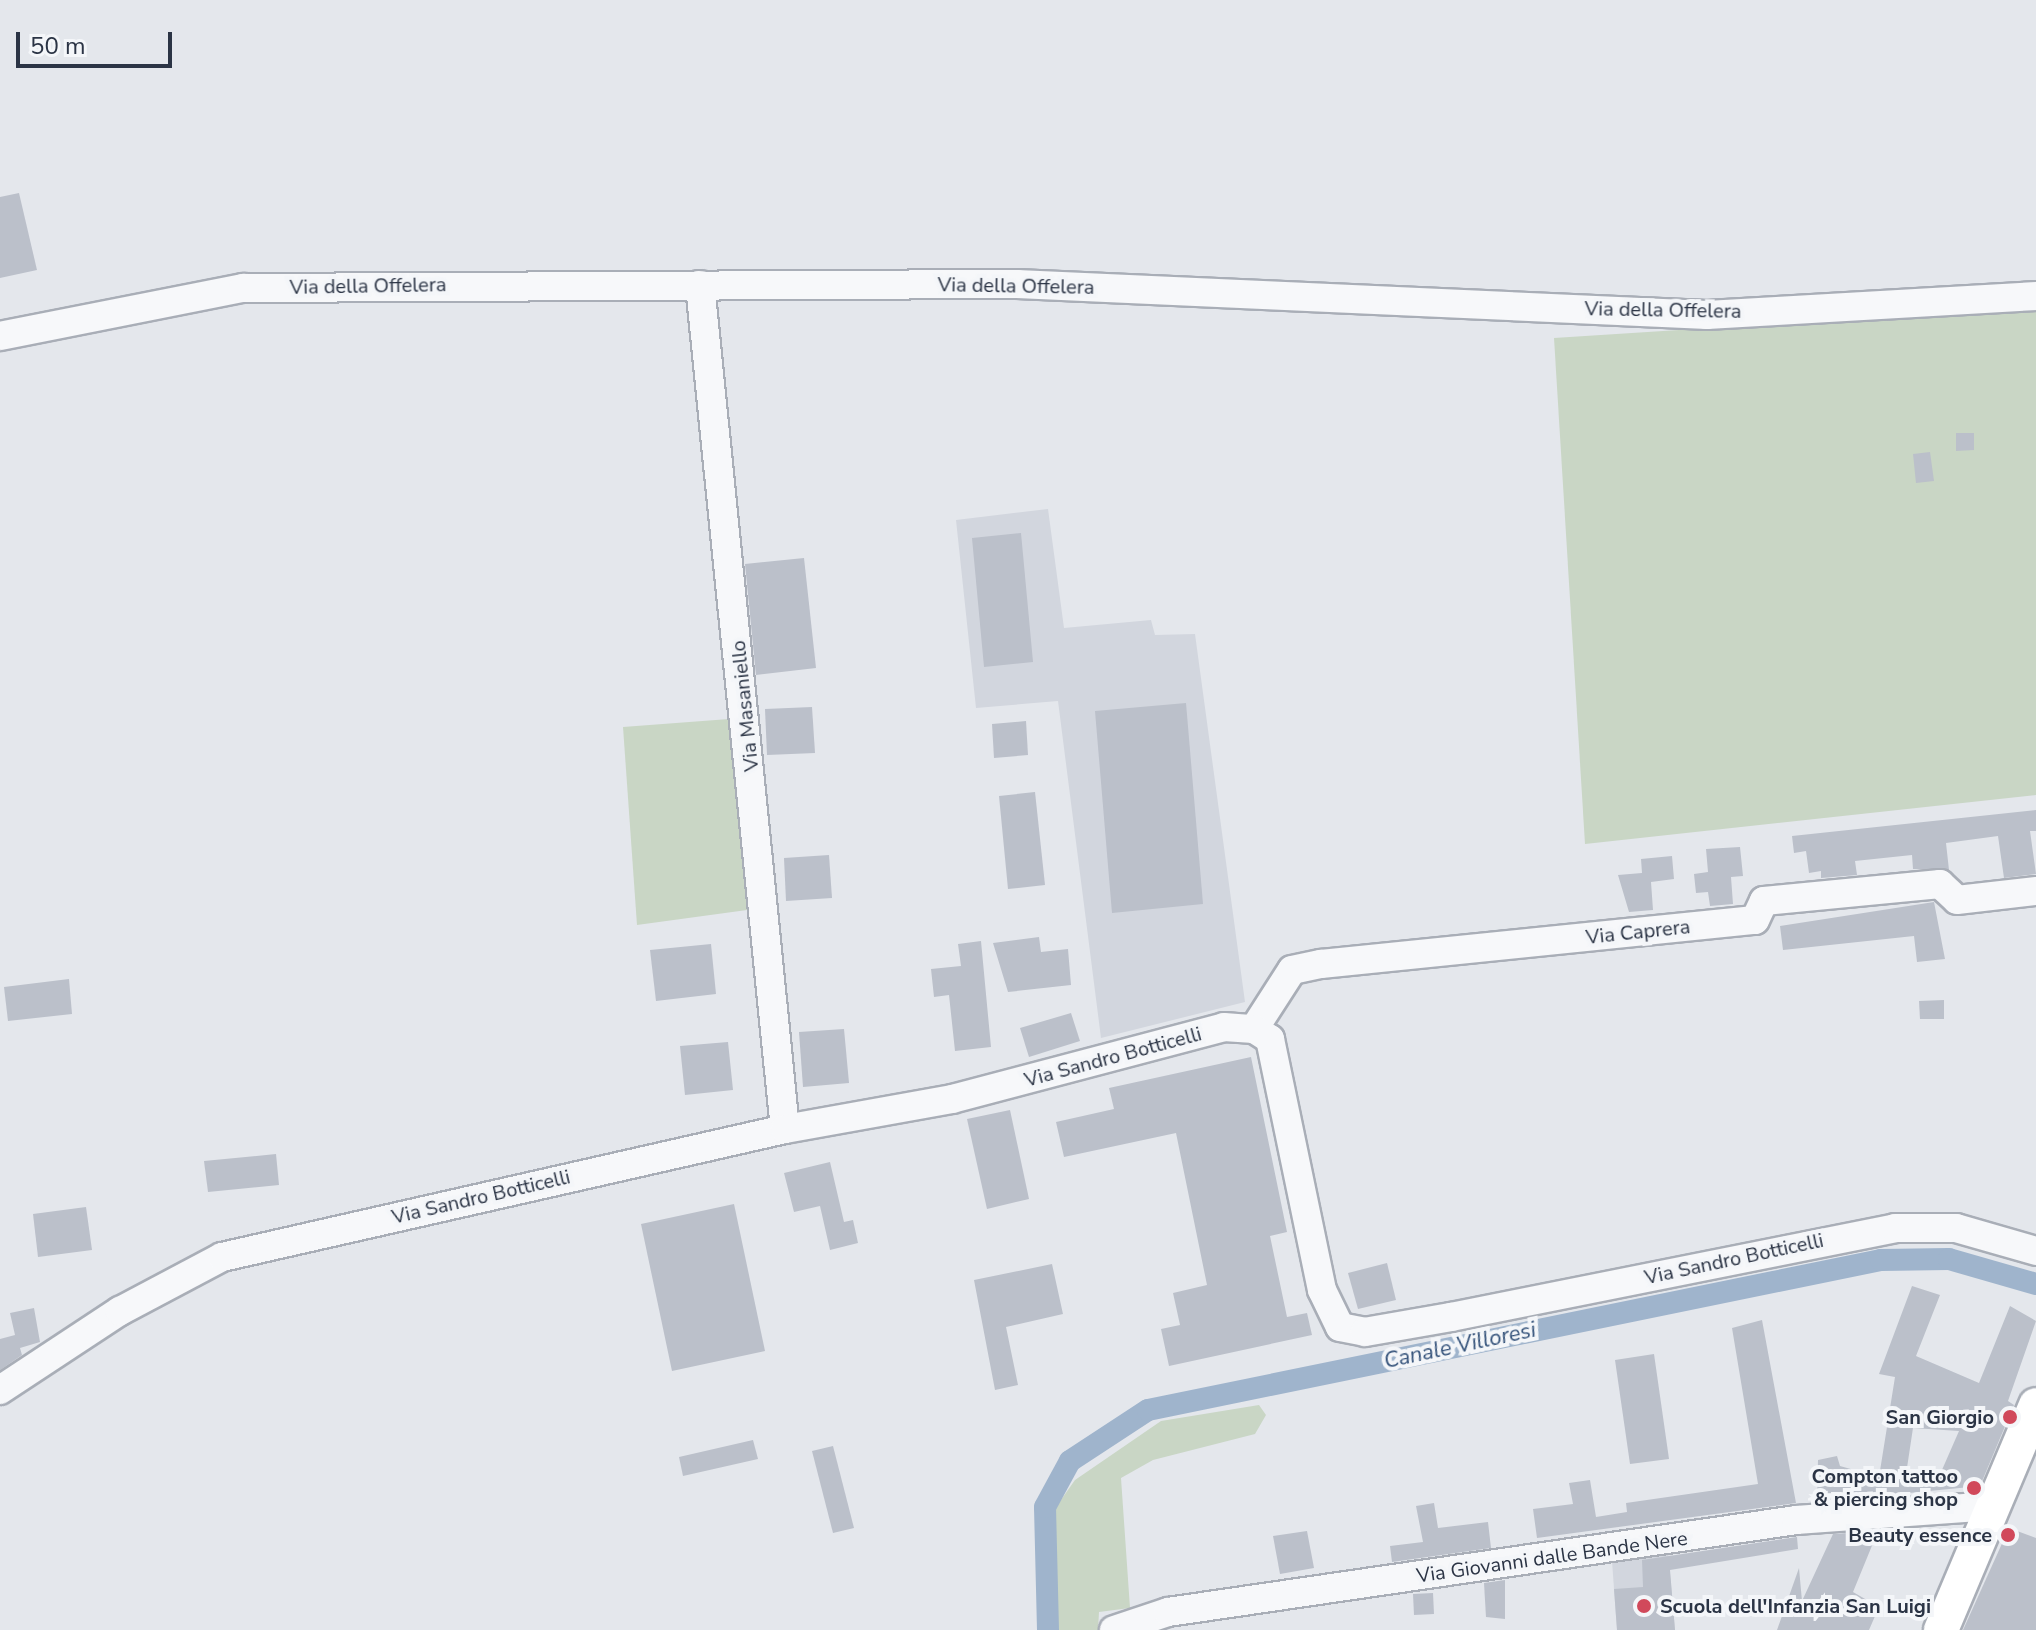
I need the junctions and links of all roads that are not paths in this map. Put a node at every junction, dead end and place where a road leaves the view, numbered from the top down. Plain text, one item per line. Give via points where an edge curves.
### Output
1 (700, 285) junction
2 (2036, 296) edge
3 (0, 336) edge
4 (2036, 891) edge
5 (1254, 1029) junction
6 (785, 1129) junction
7 (2036, 1251) edge
8 (0, 1390) edge
9 (2036, 1405) edge
10 (1993, 1506) junction
11 (1114, 1630) edge
12 (1941, 1630) edge

1 - 2 street, Via della Offelera via 1017,284 1707,315
1 - 3 street, Via della Offelera via 243,288
1 - 6 street, Via Masaniello
4 - 5 street, Via Caprera via 1957,900 1940,884 1764,901 1755,920 1321,964 1292,970
5 - 6 street, Via Sandro Botticelli via 1224,1027 952,1099
5 - 7 street, Via Sandro Botticelli via 1270,1039 1322,1290 1340,1327 1365,1332 1895,1228 1956,1228
6 - 8 street, Via Sandro Botticelli via 222,1257 120,1311
9 - 10 main road
10 - 11 street, Via Giovanni dalle Bande Nere via 1796,1520 1168,1612
10 - 12 main road

